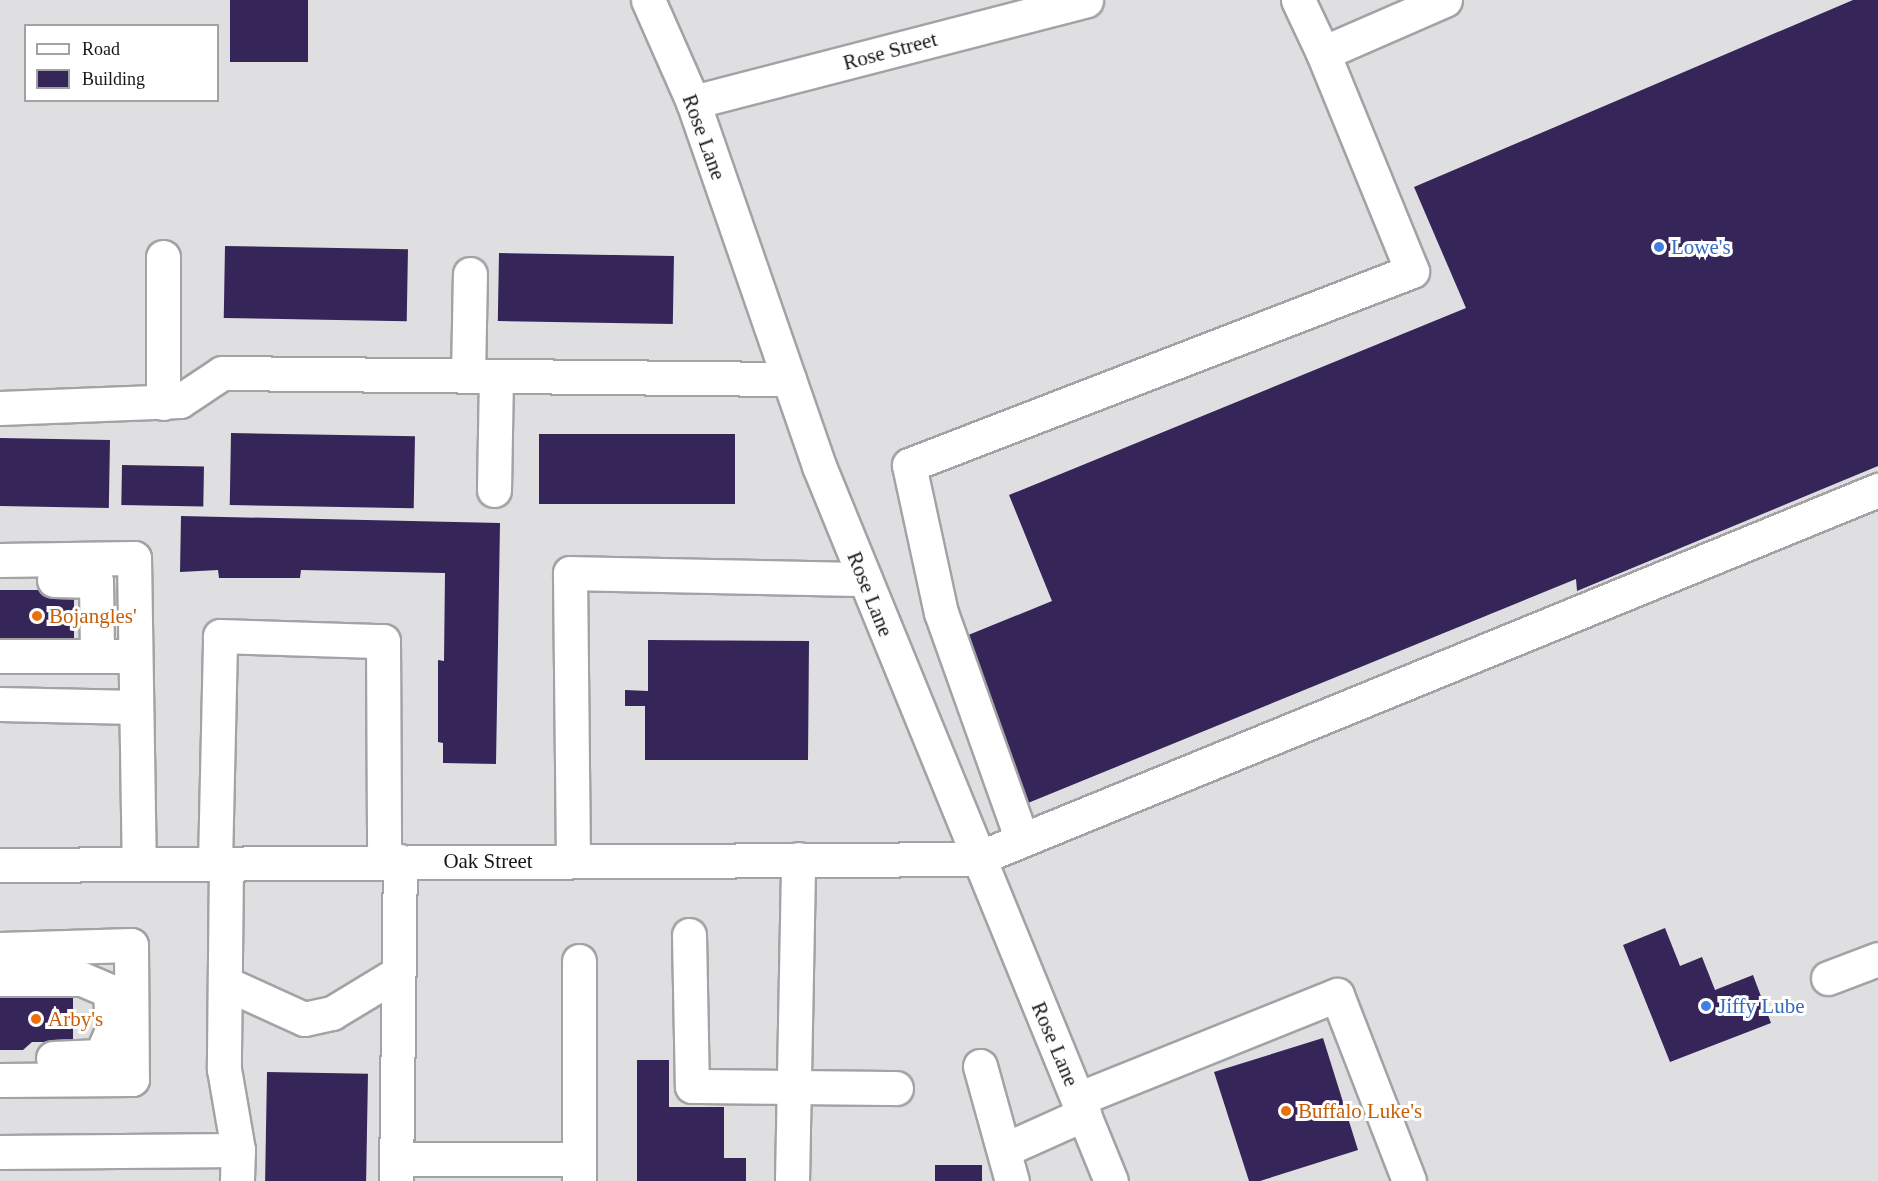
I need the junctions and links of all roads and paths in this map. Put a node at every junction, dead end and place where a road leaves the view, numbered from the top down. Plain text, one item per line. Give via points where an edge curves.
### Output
1 (648, 0) edge
2 (1086, 0) edge
3 (1298, 0) edge
4 (1445, 0) edge
5 (1323, 53) junction
6 (693, 102) junction
7 (163, 257) dead end
8 (470, 274) dead end
9 (482, 376) junction
10 (789, 379) junction
11 (163, 403) junction
12 (0, 408) edge
13 (494, 490) dead end
14 (1878, 490) edge
15 (0, 560) edge
16 (0, 579) edge
17 (865, 579) junction
18 (0, 656) edge
19 (97, 656) junction
20 (136, 656) junction
21 (0, 704) edge
22 (136, 707) junction
23 (1022, 840) junction
24 (798, 859) junction
25 (976, 859) junction
26 (573, 860) junction
27 (392, 861) junction
28 (139, 863) junction
29 (221, 863) junction
30 (0, 865) edge
31 (689, 934) dead end
32 (0, 949) edge
33 (1878, 959) edge
34 (579, 961) dead end
35 (398, 973) junction
36 (1828, 978) dead end
37 (0, 979) edge
38 (225, 983) junction
39 (0, 1060) edge
40 (980, 1066) dead end
41 (0, 1080) edge
42 (896, 1088) dead end
43 (794, 1089) junction
44 (1081, 1106) junction
45 (0, 1152) edge
46 (238, 1165) edge
47 (1008, 1166) edge
48 (396, 1170) edge
49 (575, 1174) edge
50 (792, 1181) edge
51 (1111, 1181) edge
52 (1409, 1181) edge

1 - 6 street, Rose Lane
2 - 6 street, Rose Street
3 - 5 street
4 - 5 street
5 - 23 street via 1412,271 909,465 941,613
6 - 10 street, Rose Lane
7 - 11 street
8 - 9 street
9 - 10 street
9 - 11 street via 222,373 180,401
9 - 13 street
10 - 17 street, Rose Lane
11 - 12 street
14 - 23 street
15 - 20 street via 134,558
16 - 19 street via 96,581
17 - 25 street, Rose Lane
17 - 26 street via 570,573
18 - 19 street
19 - 20 street
20 - 22 street
21 - 22 street
22 - 28 street
23 - 25 street
24 - 25 street, Oak Street
24 - 26 street, Oak Street
24 - 43 street
25 - 44 street, Rose Lane
26 - 27 street, Oak Street
27 - 29 street, Oak Street
27 - 29 street via 383,641 220,636
27 - 35 street
28 - 29 street, Oak Street
28 - 30 street, Oak Street
29 - 38 street
31 - 43 street via 692,1086
32 - 41 street via 130,945 132,1079
33 - 36 street
34 - 49 street
35 - 38 street via 332,1013 304,1019
35 - 48 street
37 - 39 street via 82,978 110,991 112,1030 101,1056
38 - 46 street via 224,1069
40 - 47 street
42 - 43 street
43 - 50 street
44 - 47 street
44 - 51 street, Rose Lane
44 - 52 street via 1337,995
45 - 46 street
48 - 49 street

